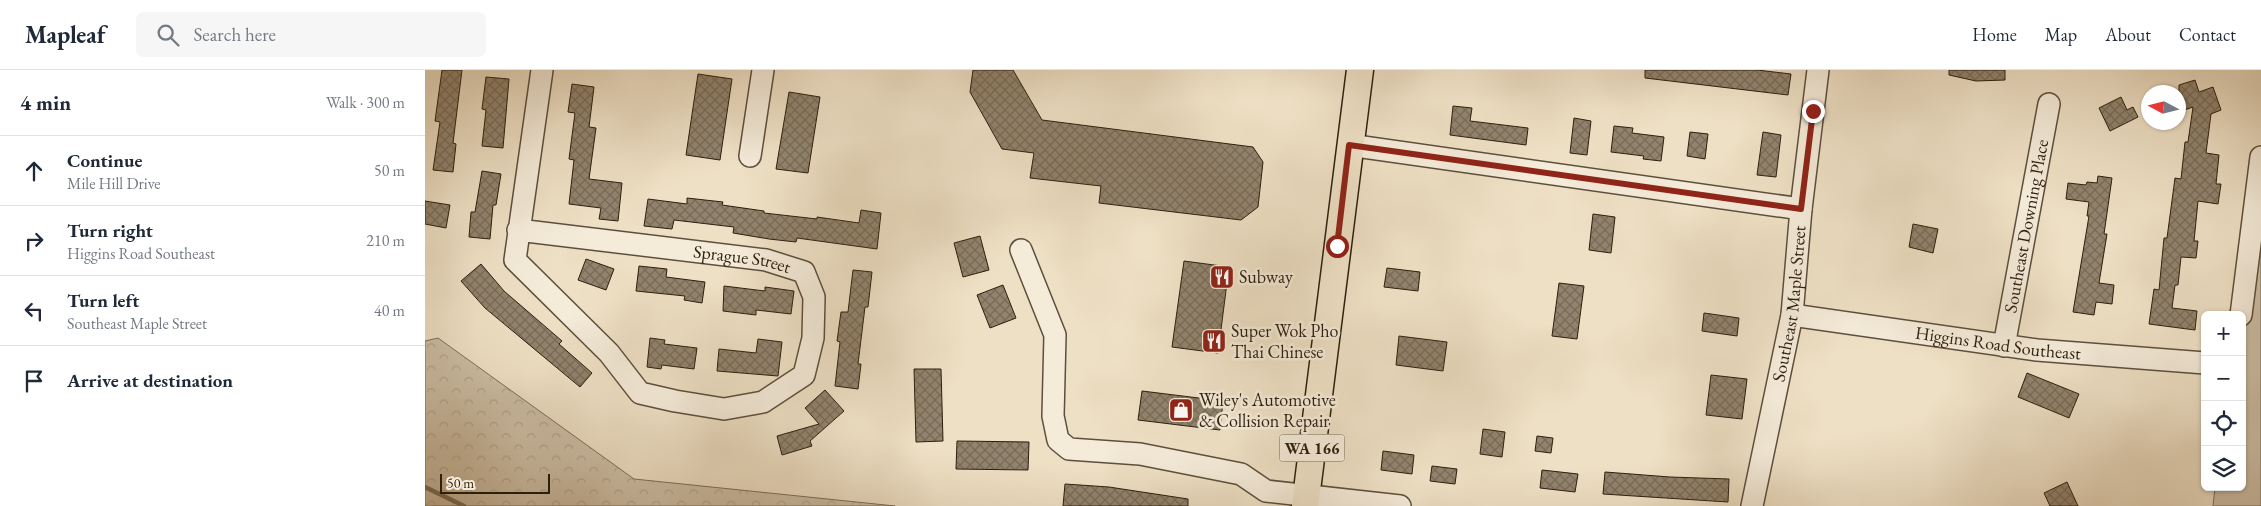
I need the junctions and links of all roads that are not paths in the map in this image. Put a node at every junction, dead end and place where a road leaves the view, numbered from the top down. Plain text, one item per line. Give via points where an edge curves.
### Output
1 (542, 70) edge
2 (763, 70) edge
3 (1361, 70) edge
4 (1819, 70) edge
5 (2049, 104) dead end
6 (1349, 145) junction
7 (750, 156) dead end
8 (2261, 158) edge
9 (1801, 209) junction
10 (518, 230) junction
11 (1021, 250) dead end
12 (2242, 311) edge
13 (1792, 315) junction
14 (2004, 346) junction
15 (2201, 363) edge
16 (1305, 501) edge
17 (1400, 506) edge
18 (1752, 506) edge

1 - 10 street, Sprague Street
2 - 7 street
3 - 6 main road, WA 166
4 - 9 street, Southeast Maple Street
5 - 14 street, Southeast Downing Place
6 - 9 street
6 - 16 main road, WA 166
8 - 12 street
9 - 13 street, Southeast Maple Street
10 - 10 street, Sprague Street via 515,260 609,354 641,393 724,408 763,402 804,376 813,338 814,297 804,272 766,260
11 - 16 street via 1055,335 1053,416 1058,440 1069,449 1140,454 1241,474 1266,491
13 - 14 street, Higgins Road Southeast
13 - 18 street, Southeast Maple Street
14 - 15 street, Higgins Road Southeast
16 - 17 street

